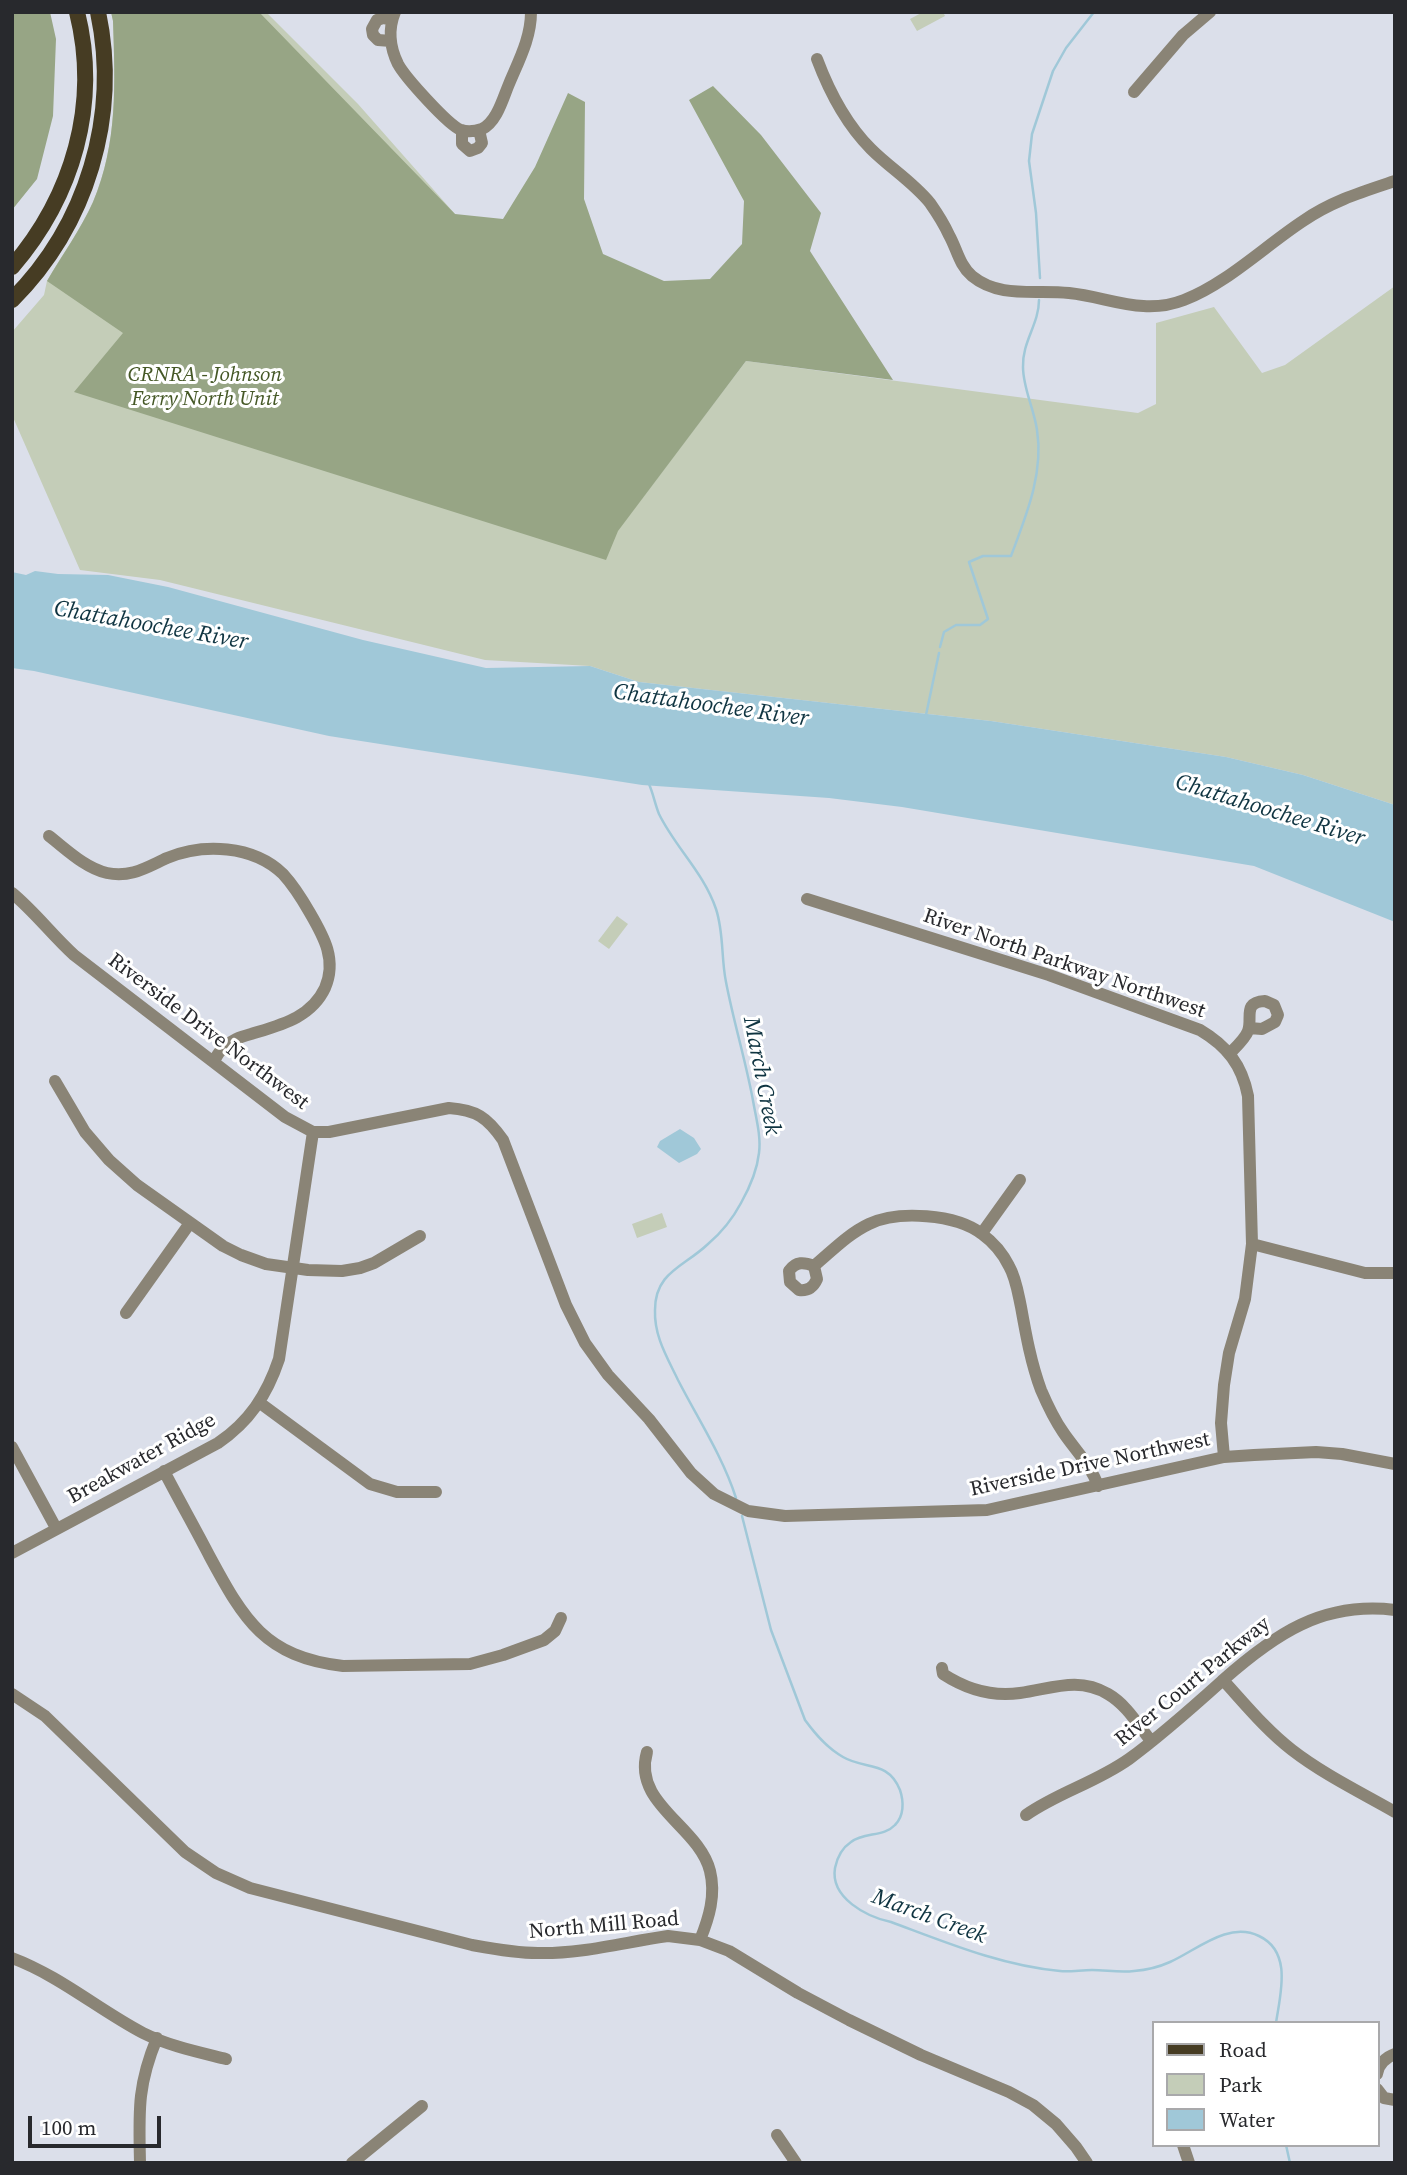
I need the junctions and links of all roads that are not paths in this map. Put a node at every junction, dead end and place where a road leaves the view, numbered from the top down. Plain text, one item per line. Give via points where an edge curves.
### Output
1 (77, 12) edge
2 (98, 12) edge
3 (531, 12) edge
4 (1210, 12) edge
5 (393, 16) edge
6 (391, 41) junction
7 (817, 59) dead end
8 (1134, 92) dead end
9 (462, 130) junction
10 (480, 130) junction
11 (1395, 181) edge
12 (12, 267) edge
13 (12, 300) edge
14 (49, 836) dead end
15 (12, 893) edge
16 (807, 899) dead end
17 (1250, 1028) dead end
18 (1230, 1053) junction
19 (214, 1061) junction
20 (55, 1081) dead end
21 (313, 1132) junction
22 (1020, 1180) dead end
23 (190, 1223) junction
24 (982, 1233) junction
25 (420, 1236) dead end
26 (1252, 1244) junction
27 (814, 1266) dead end
28 (293, 1267) junction
29 (1395, 1273) edge
30 (126, 1313) dead end
31 (260, 1403) junction
32 (12, 1447) edge
33 (1224, 1457) junction
34 (1395, 1464) edge
35 (164, 1471) junction
36 (1098, 1486) junction
37 (436, 1492) dead end
38 (56, 1528) junction
39 (12, 1553) edge
40 (1395, 1610) edge
41 (561, 1618) dead end
42 (942, 1668) dead end
43 (1223, 1680) junction
44 (12, 1694) edge
45 (1151, 1741) junction
46 (647, 1752) dead end
47 (1395, 1812) edge
48 (1026, 1815) dead end
49 (699, 1940) junction
50 (12, 1958) edge
51 (157, 2038) junction
52 (1395, 2054) edge
53 (226, 2059) dead end
54 (1379, 2067) edge
55 (1379, 2092) edge
56 (1395, 2100) edge
57 (422, 2106) dead end
58 (777, 2135) dead end
59 (140, 2163) edge
60 (352, 2163) edge
61 (796, 2163) edge
62 (1087, 2163) edge

1 - 12 main road via 86,80 80,134 50,215
2 - 13 main road via 105,56 104,113 90,172 57,246
3 - 10 street via 530,33 499,109
4 - 8 street
5 - 6 street
5 - 6 street via 377,20 372,29 378,40
6 - 9 street via 405,76
7 - 11 street via 855,131 930,204 971,276 998,289 1074,293 1148,307 1181,302 1329,204
9 - 10 street
9 - 10 street via 462,144 470,150 482,143
14 - 19 street via 86,864 107,873 135,873 182,853 220,849 264,860 293,886 327,945 330,968 325,989 303,1015 233,1040
15 - 19 street, Riverside Drive Northwest via 74,955
16 - 18 street, River North Parkway Northwest via 1061,979 1200,1030
17 - 18 street
18 - 26 street, River North Parkway Northwest via 1248,1096
19 - 21 street, Riverside Drive Northwest via 285,1117
20 - 23 street via 85,1132 109,1160
21 - 28 street, Breakwater Ridge
21 - 36 street, Riverside Drive Northwest via 345,1130 449,1108 479,1114 493,1125 584,1343 691,1473 730,1504 785,1516 987,1510
22 - 24 street
23 - 28 street via 241,1255
23 - 30 street
24 - 27 street via 941,1219 888,1218 853,1233
24 - 36 street via 1010,1267 1031,1359 1051,1411
25 - 28 street via 360,1268 325,1272
26 - 29 street via 1365,1273
26 - 33 street, River North Parkway Northwest via 1245,1299 1223,1385
28 - 31 street, Breakwater Ridge via 279,1359
31 - 35 street, Breakwater Ridge via 226,1437
31 - 37 street via 370,1484 397,1492
32 - 38 street
33 - 34 street, Riverside Drive Northwest via 1316,1452
33 - 36 street, Riverside Drive Northwest
35 - 38 street, Breakwater Ridge
35 - 41 street via 241,1612 268,1640 303,1658 343,1666 470,1664 544,1640
38 - 39 street, Breakwater Ridge
40 - 43 street, River Court Parkway via 1362,1609 1313,1619 1267,1643
42 - 45 street via 943,1674 957,1683 990,1693 1067,1684 1094,1687 1120,1703
43 - 45 street, River Court Parkway
43 - 47 street via 1291,1750
44 - 49 street, North Mill Road via 45,1716 185,1852 250,1888 508,1952 568,1952 668,1936
45 - 48 street, River Court Parkway via 1103,1776
46 - 49 street via 644,1770 649,1787 665,1811 698,1844 710,1870 712,1905
49 - 62 street, North Mill Road via 729,1951 849,2020 1033,2105 1056,2124
50 - 51 street via 34,1966
51 - 53 street
51 - 59 street via 140,2093
52 - 54 street
55 - 56 street
57 - 60 street
58 - 61 street

